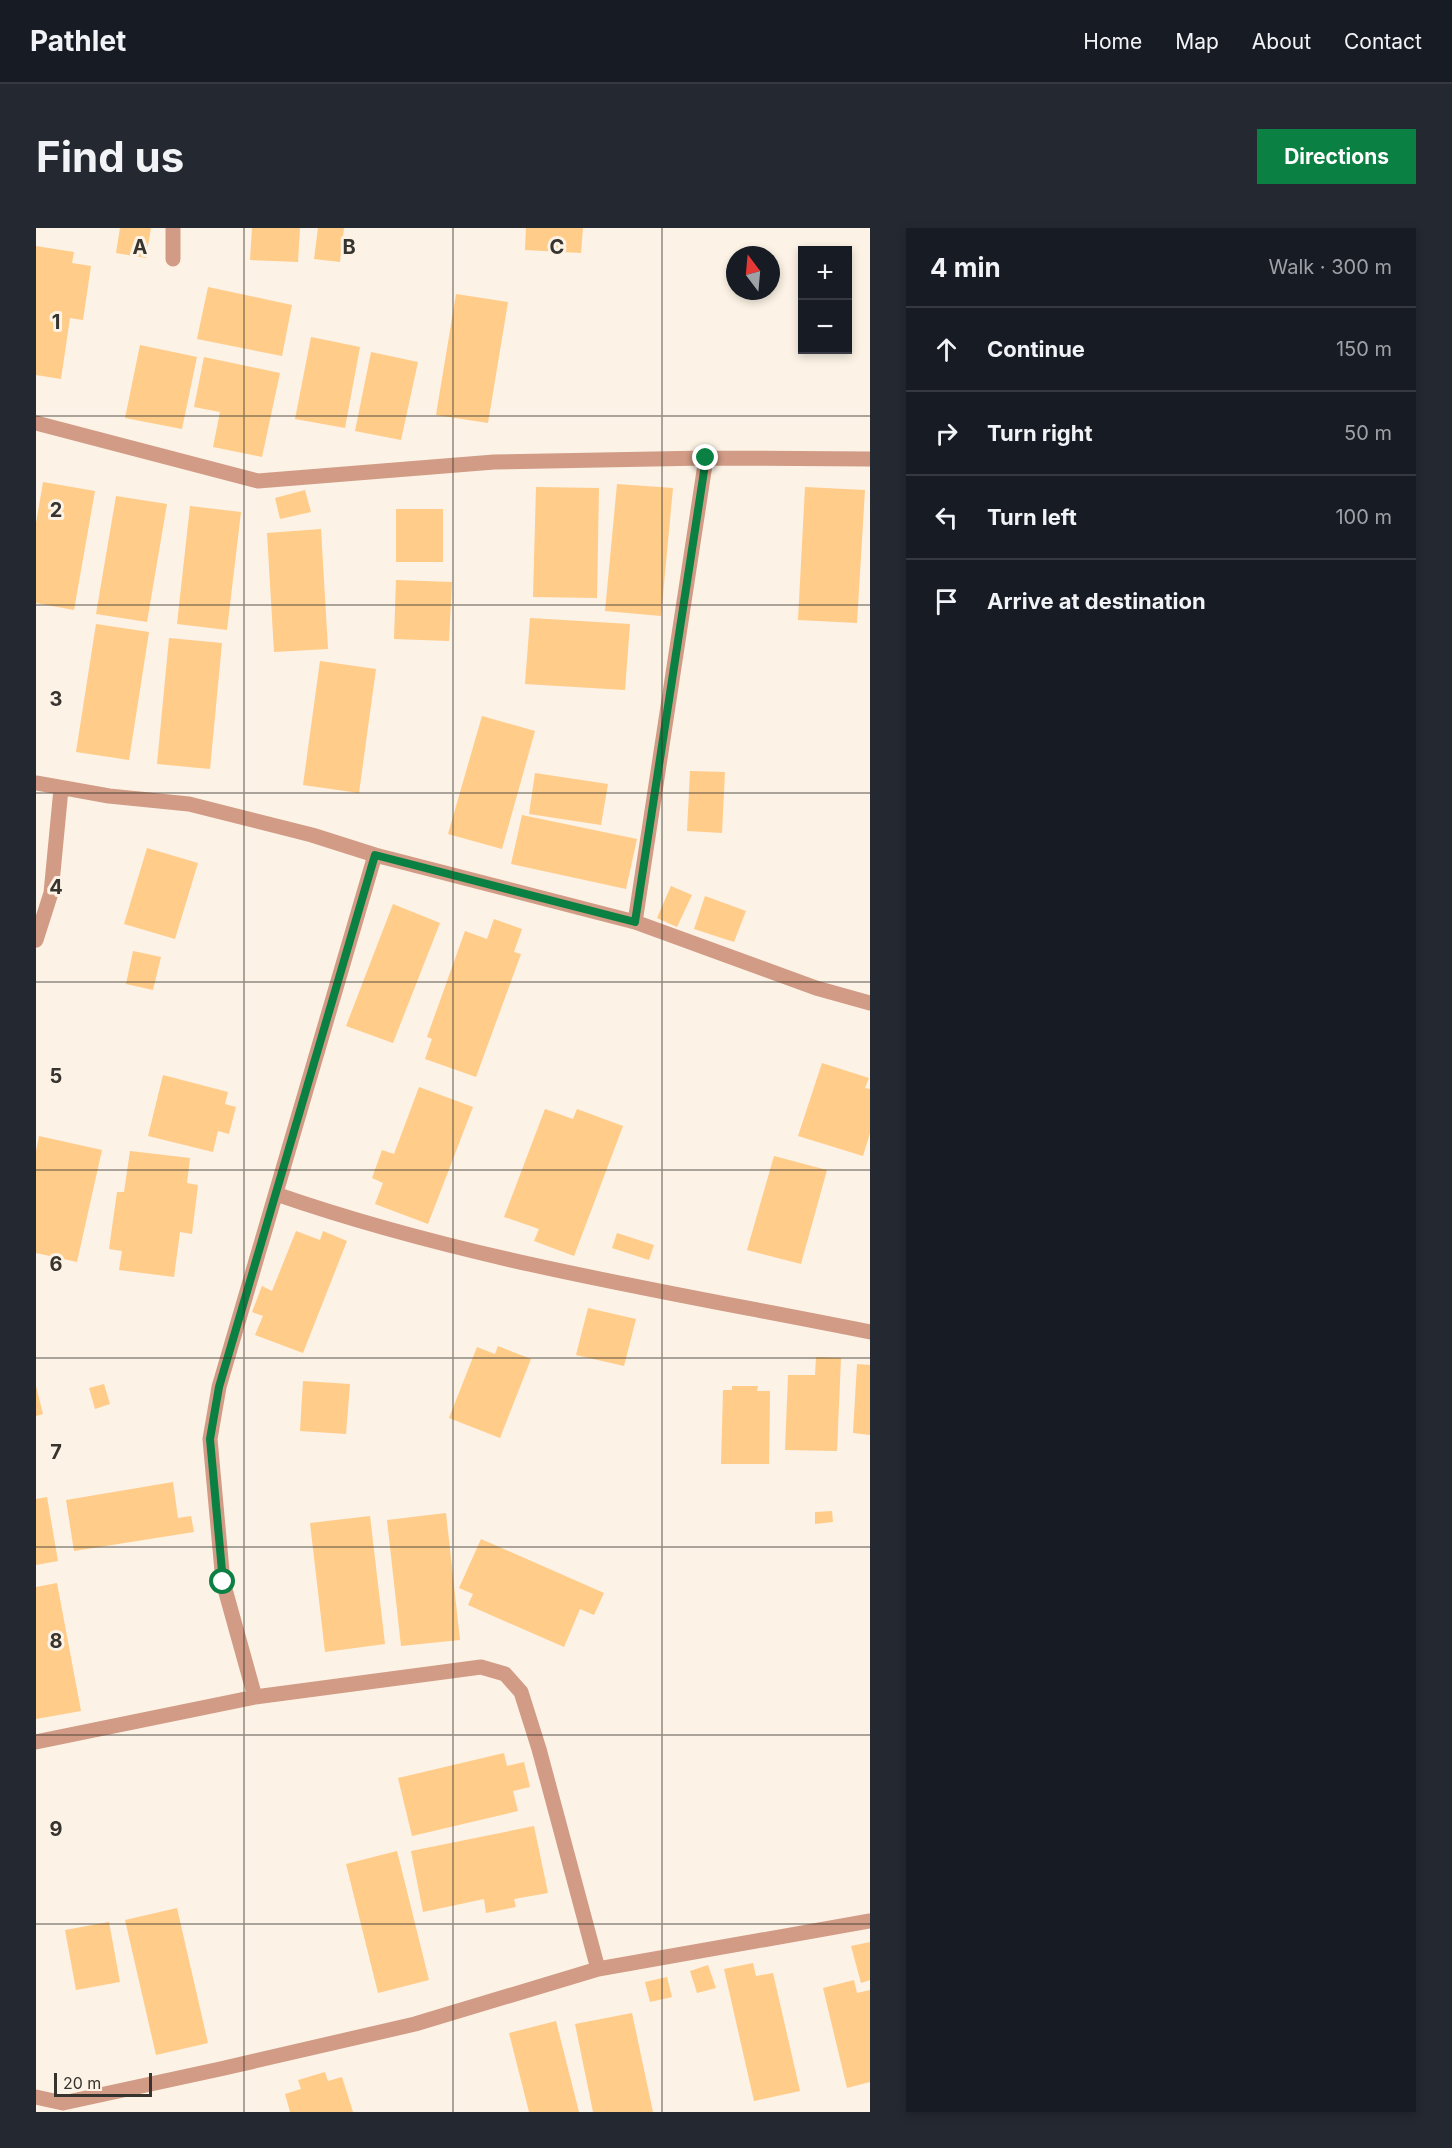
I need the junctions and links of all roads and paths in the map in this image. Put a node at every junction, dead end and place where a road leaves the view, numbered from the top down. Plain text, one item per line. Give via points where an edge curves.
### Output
1 (173, 228) edge
2 (172, 259) dead end
3 (36, 423) edge
4 (706, 458) junction
5 (870, 459) edge
6 (36, 783) edge
7 (61, 789) junction
8 (375, 855) junction
9 (635, 922) junction
10 (36, 940) edge
11 (870, 1003) edge
12 (276, 1194) junction
13 (870, 1332) edge
14 (255, 1697) junction
15 (36, 1742) edge
16 (870, 1921) edge
17 (598, 1969) junction
18 (36, 2097) edge

1 - 2 street
3 - 4 street via 258,481 494,462
4 - 5 street
4 - 9 street
6 - 7 street
7 - 8 street via 189,804
7 - 10 street via 51,893
8 - 9 street
8 - 12 street
9 - 11 street via 816,988
12 - 13 street via 439,1243
12 - 14 street via 219,1387 210,1439 223,1582
14 - 15 street
14 - 17 street via 481,1666 505,1674 524,1701
16 - 17 street
17 - 18 street via 416,2024 220,2069 63,2103

